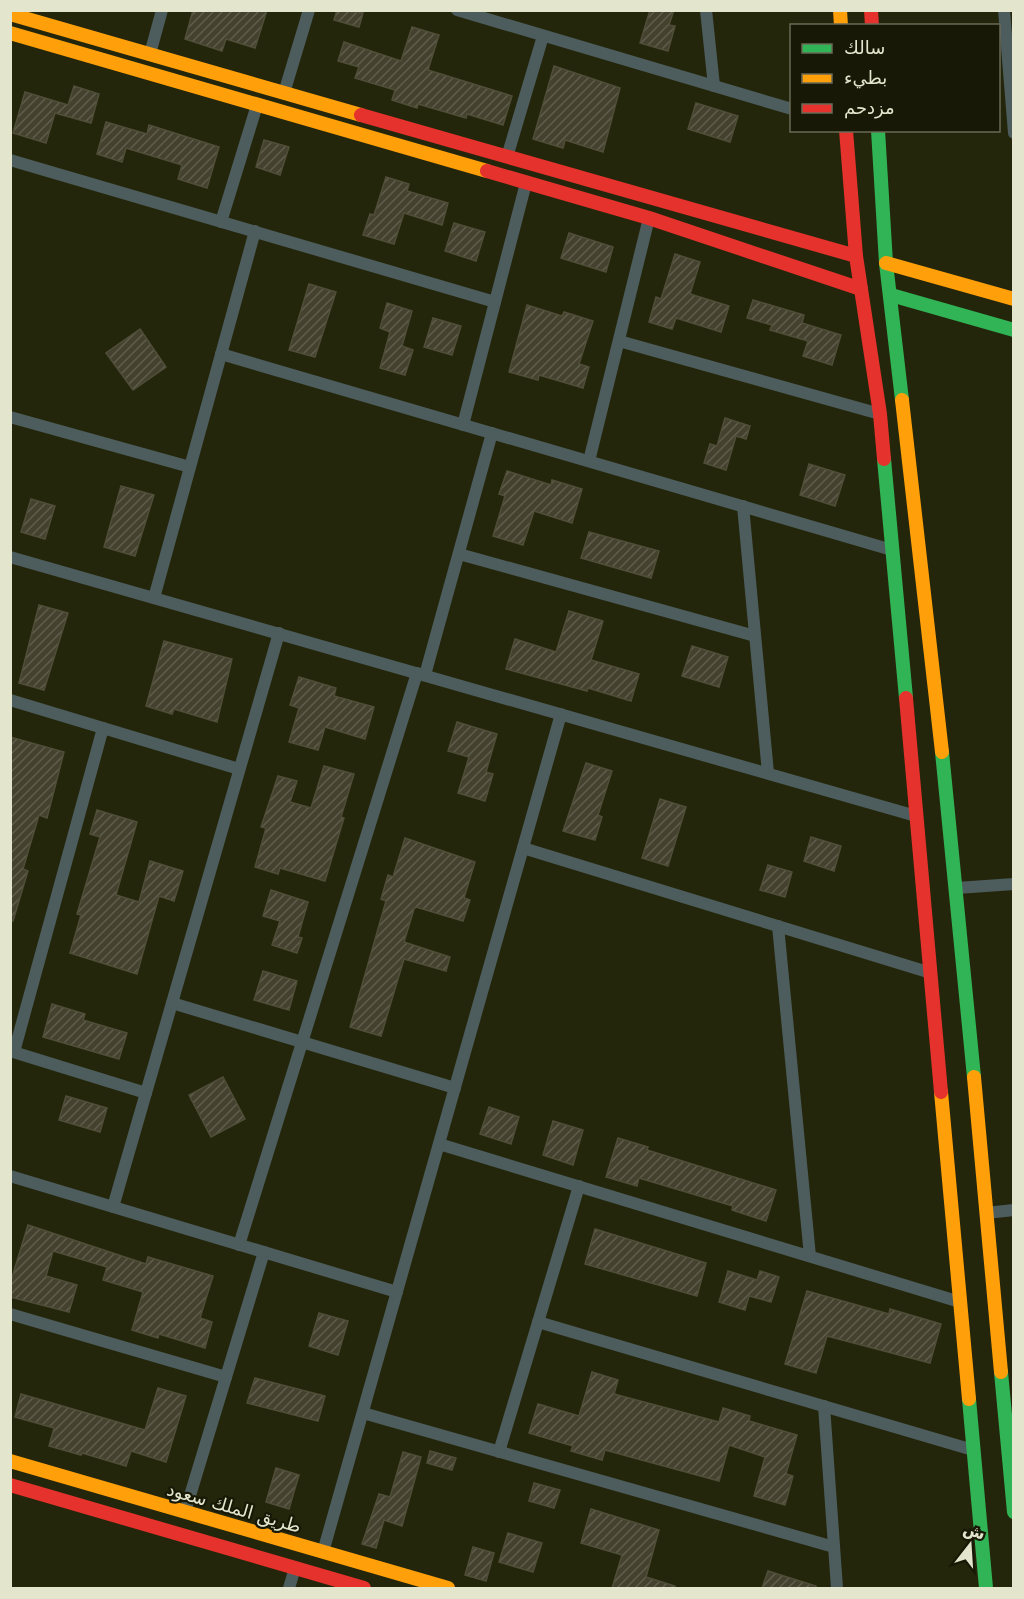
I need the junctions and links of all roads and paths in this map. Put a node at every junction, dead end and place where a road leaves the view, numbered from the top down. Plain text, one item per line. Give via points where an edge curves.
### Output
1 (162, 10) edge
2 (309, 10) edge
3 (457, 10) edge
4 (706, 10) edge
5 (1004, 10) edge
6 (10, 14) edge
7 (11, 36) edge
8 (543, 36) junction
9 (150, 54) junction
10 (1011, 74) edge
11 (714, 86) junction
12 (284, 93) junction
13 (257, 105) junction
14 (790, 108) edge
15 (846, 132) edge
16 (878, 132) edge
17 (1014, 133) edge
18 (458, 143) junction
19 (507, 157) junction
20 (10, 160) edge
21 (454, 162) junction
22 (526, 183) junction
23 (649, 219) junction
24 (221, 222) junction
25 (255, 231) junction
26 (856, 256) junction
27 (886, 263) junction
28 (861, 289) junction
29 (891, 295) junction
30 (1014, 299) edge
31 (495, 302) junction
32 (1014, 330) edge
33 (619, 340) junction
34 (221, 354) junction
35 (880, 414) junction
36 (10, 417) edge
37 (463, 425) junction
38 (492, 433) junction
39 (589, 461) junction
40 (190, 467) junction
41 (743, 507) junction
42 (892, 550) junction
43 (459, 554) junction
44 (10, 556) edge
45 (154, 598) junction
46 (279, 633) junction
47 (755, 636) junction
48 (421, 674) junction
49 (10, 700) edge
50 (561, 714) junction
51 (104, 728) junction
52 (239, 770) junction
53 (768, 773) junction
54 (916, 816) junction
55 (523, 848) junction
56 (1014, 884) edge
57 (957, 888) junction
58 (778, 926) junction
59 (931, 973) junction
60 (172, 1003) junction
61 (302, 1042) junction
62 (12, 1052) edge
63 (455, 1088) junction
64 (146, 1093) junction
65 (439, 1144) junction
66 (10, 1176) edge
67 (579, 1186) junction
68 (113, 1207) junction
69 (1014, 1210) edge
70 (986, 1213) junction
71 (239, 1245) junction
72 (264, 1252) junction
73 (810, 1256) junction
74 (397, 1292) junction
75 (960, 1302) junction
76 (10, 1314) edge
77 (538, 1322) junction
78 (226, 1377) junction
79 (824, 1406) junction
80 (363, 1413) junction
81 (973, 1450) junction
82 (499, 1452) junction
83 (10, 1461) edge
84 (10, 1485) edge
85 (185, 1512) junction
86 (1014, 1512) edge
87 (834, 1547) junction
88 (323, 1552) junction
89 (295, 1568) junction
90 (289, 1588) edge
91 (364, 1588) edge
92 (447, 1588) edge
93 (837, 1588) edge
94 (986, 1588) edge

1 - 9 street
2 - 12 street
3 - 8 street
4 - 11 street
5 - 10 street
6 - 9 street
7 - 13 street
8 - 11 street
8 - 19 street
9 - 12 street
10 - 17 street
11 - 14 street
12 - 18 street
13 - 21 street
13 - 24 street
15 - 26 street
16 - 27 street
18 - 19 street
18 - 21 street
19 - 26 street
20 - 24 street
21 - 22 street
22 - 23 street
22 - 31 street
23 - 28 street
23 - 33 street
24 - 25 street
25 - 31 street
25 - 34 street
26 - 28 street
27 - 29 street
27 - 30 street
28 - 35 street
29 - 32 street
29 - 57 street
31 - 37 street
33 - 35 street
33 - 39 street
34 - 37 street
34 - 40 street
35 - 42 street
36 - 40 street
37 - 38 street
38 - 39 street
38 - 43 street
39 - 41 street
40 - 45 street
41 - 42 street
41 - 47 street
42 - 54 street
43 - 47 street
43 - 48 street
44 - 45 street
45 - 46 street
46 - 48 street
46 - 52 street
47 - 53 street
48 - 50 street
48 - 61 street
49 - 51 street
50 - 53 street
50 - 55 street
51 - 52 street
51 - 62 street
52 - 60 street
53 - 54 street
54 - 59 street
55 - 58 street
55 - 63 street
56 - 57 street
57 - 70 street
58 - 59 street
58 - 73 street
59 - 75 street
60 - 61 street
60 - 64 street
61 - 63 street
61 - 71 street
62 - 64 street
63 - 65 street
64 - 68 street
65 - 67 street
65 - 74 street
66 - 68 street
67 - 73 street
67 - 77 street
68 - 71 street
69 - 70 street
70 - 86 street
71 - 72 street
72 - 74 street
72 - 78 street
73 - 75 street
74 - 80 street
75 - 81 street
76 - 78 street
77 - 79 street
77 - 82 street
78 - 85 street
79 - 81 street
79 - 87 street
80 - 82 street
80 - 88 street
81 - 94 street
82 - 87 street
83 - 85 street, طريق الملك سعود
84 - 89 street
85 - 88 street, طريق الملك سعود
87 - 93 street
88 - 92 street, طريق الملك سعود
89 - 90 street
89 - 91 street

